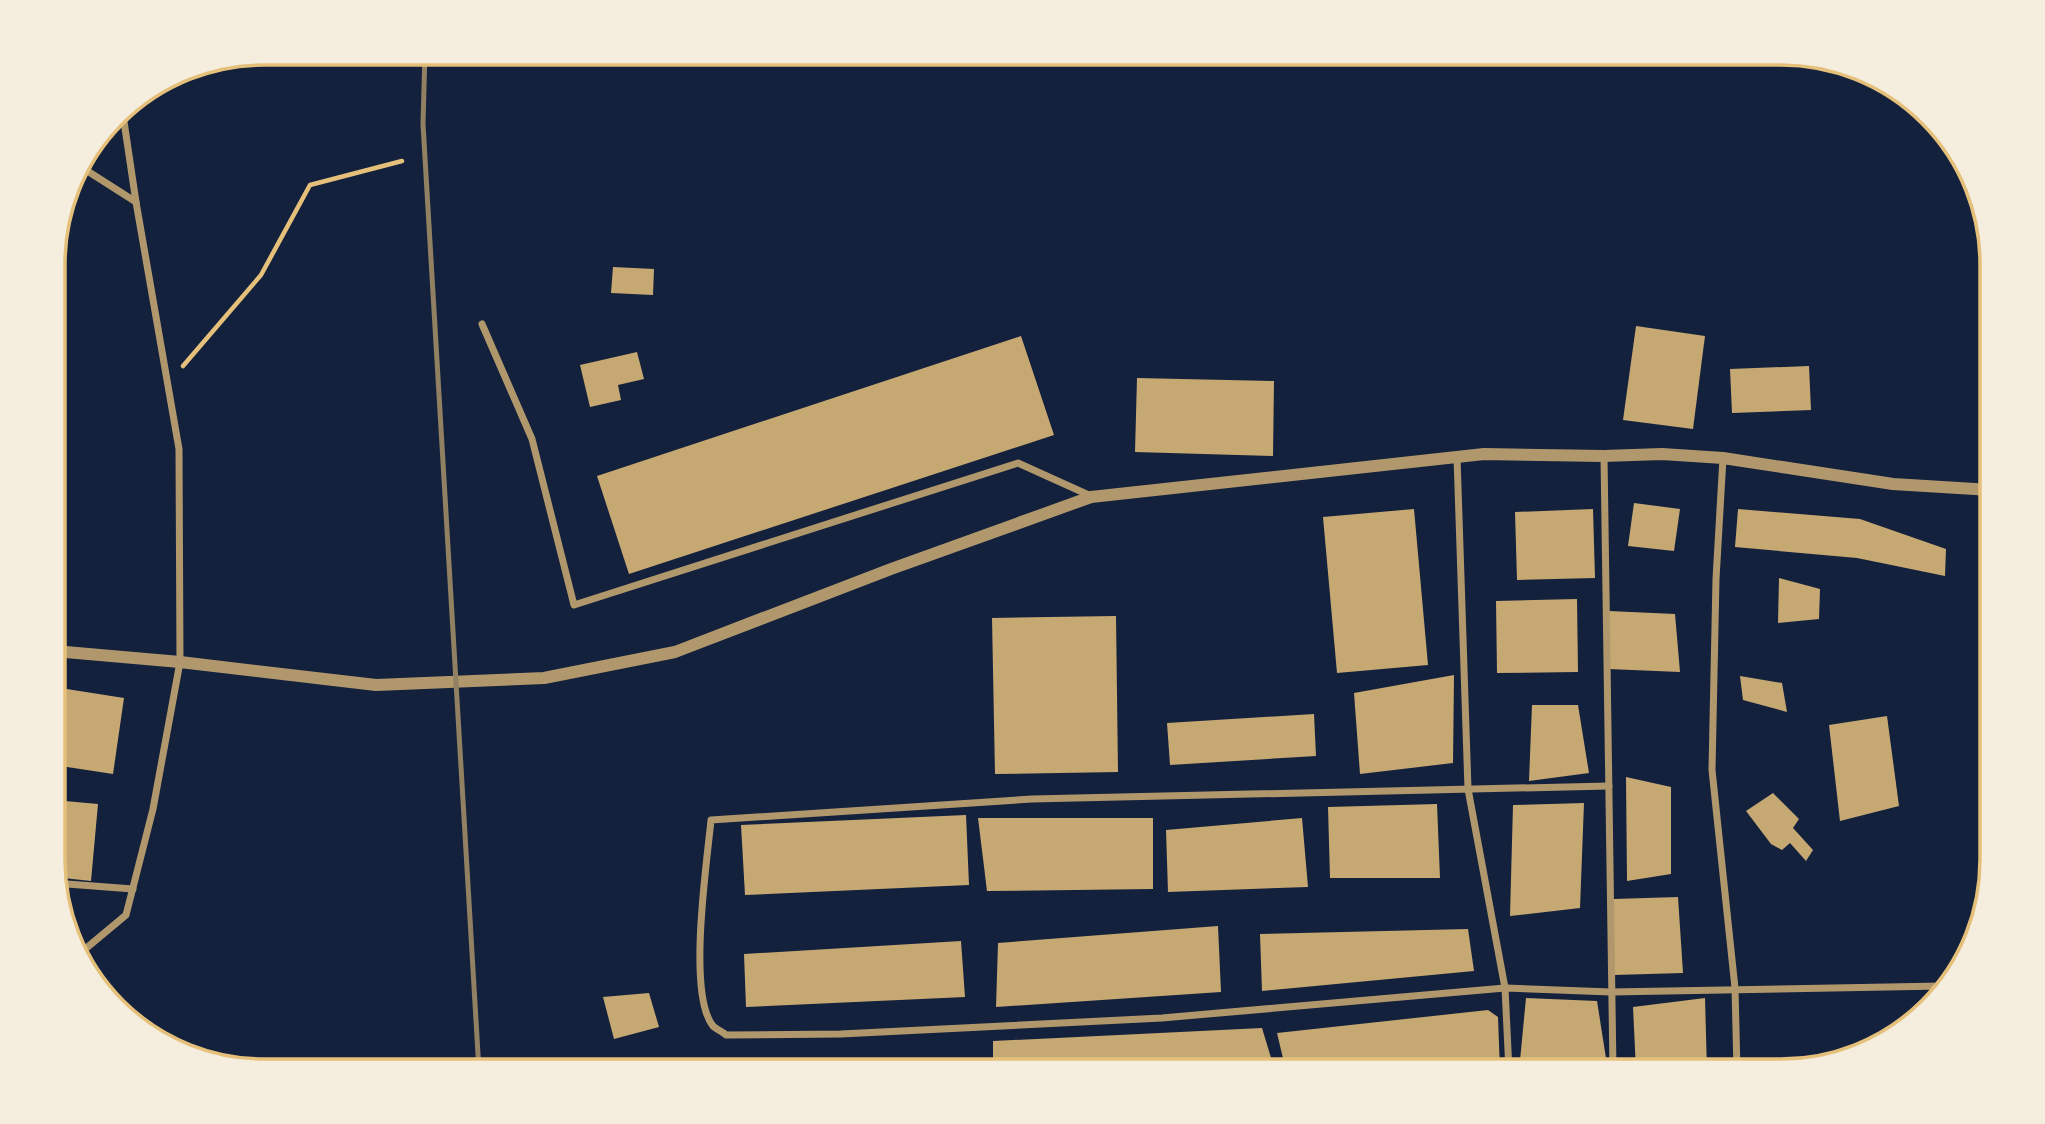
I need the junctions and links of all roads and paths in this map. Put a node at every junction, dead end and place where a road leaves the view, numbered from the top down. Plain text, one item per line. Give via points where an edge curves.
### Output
1 (124, 122) edge
2 (402, 161) dead end
3 (87, 172) edge
4 (136, 202) junction
5 (482, 324) dead end
6 (168, 384) junction
7 (1604, 456) junction
8 (1457, 457) junction
9 (1723, 458) junction
10 (1980, 489) edge
11 (1091, 497) junction
12 (65, 652) edge
13 (180, 662) junction
14 (1609, 786) junction
15 (1468, 789) junction
16 (66, 884) edge
17 (133, 889) junction
18 (86, 949) edge
19 (1935, 986) edge
20 (1505, 988) junction
21 (1735, 988) junction
22 (1611, 992) junction
23 (1508, 1059) edge
24 (1613, 1059) edge
25 (1737, 1059) edge

1 - 4 street
2 - 6 path via 310,185 261,275
3 - 4 street
4 - 6 street
5 - 11 street via 532,439 574,605 1018,463
6 - 13 street via 179,449
7 - 8 street
7 - 9 street
7 - 14 street
8 - 11 street
8 - 15 street
9 - 10 street via 1893,484
9 - 21 street via 1712,770
11 - 13 street via 675,652 544,678 376,685
12 - 13 street
13 - 17 street
14 - 15 street
14 - 22 street
15 - 20 street
15 - 20 street via 1032,799 711,820 700,932 702,999 713,1026 726,1035 841,1034 1162,1018
16 - 17 street
17 - 18 street via 126,915
19 - 21 street
20 - 22 street
20 - 23 street
21 - 22 street
21 - 25 street
22 - 24 street

